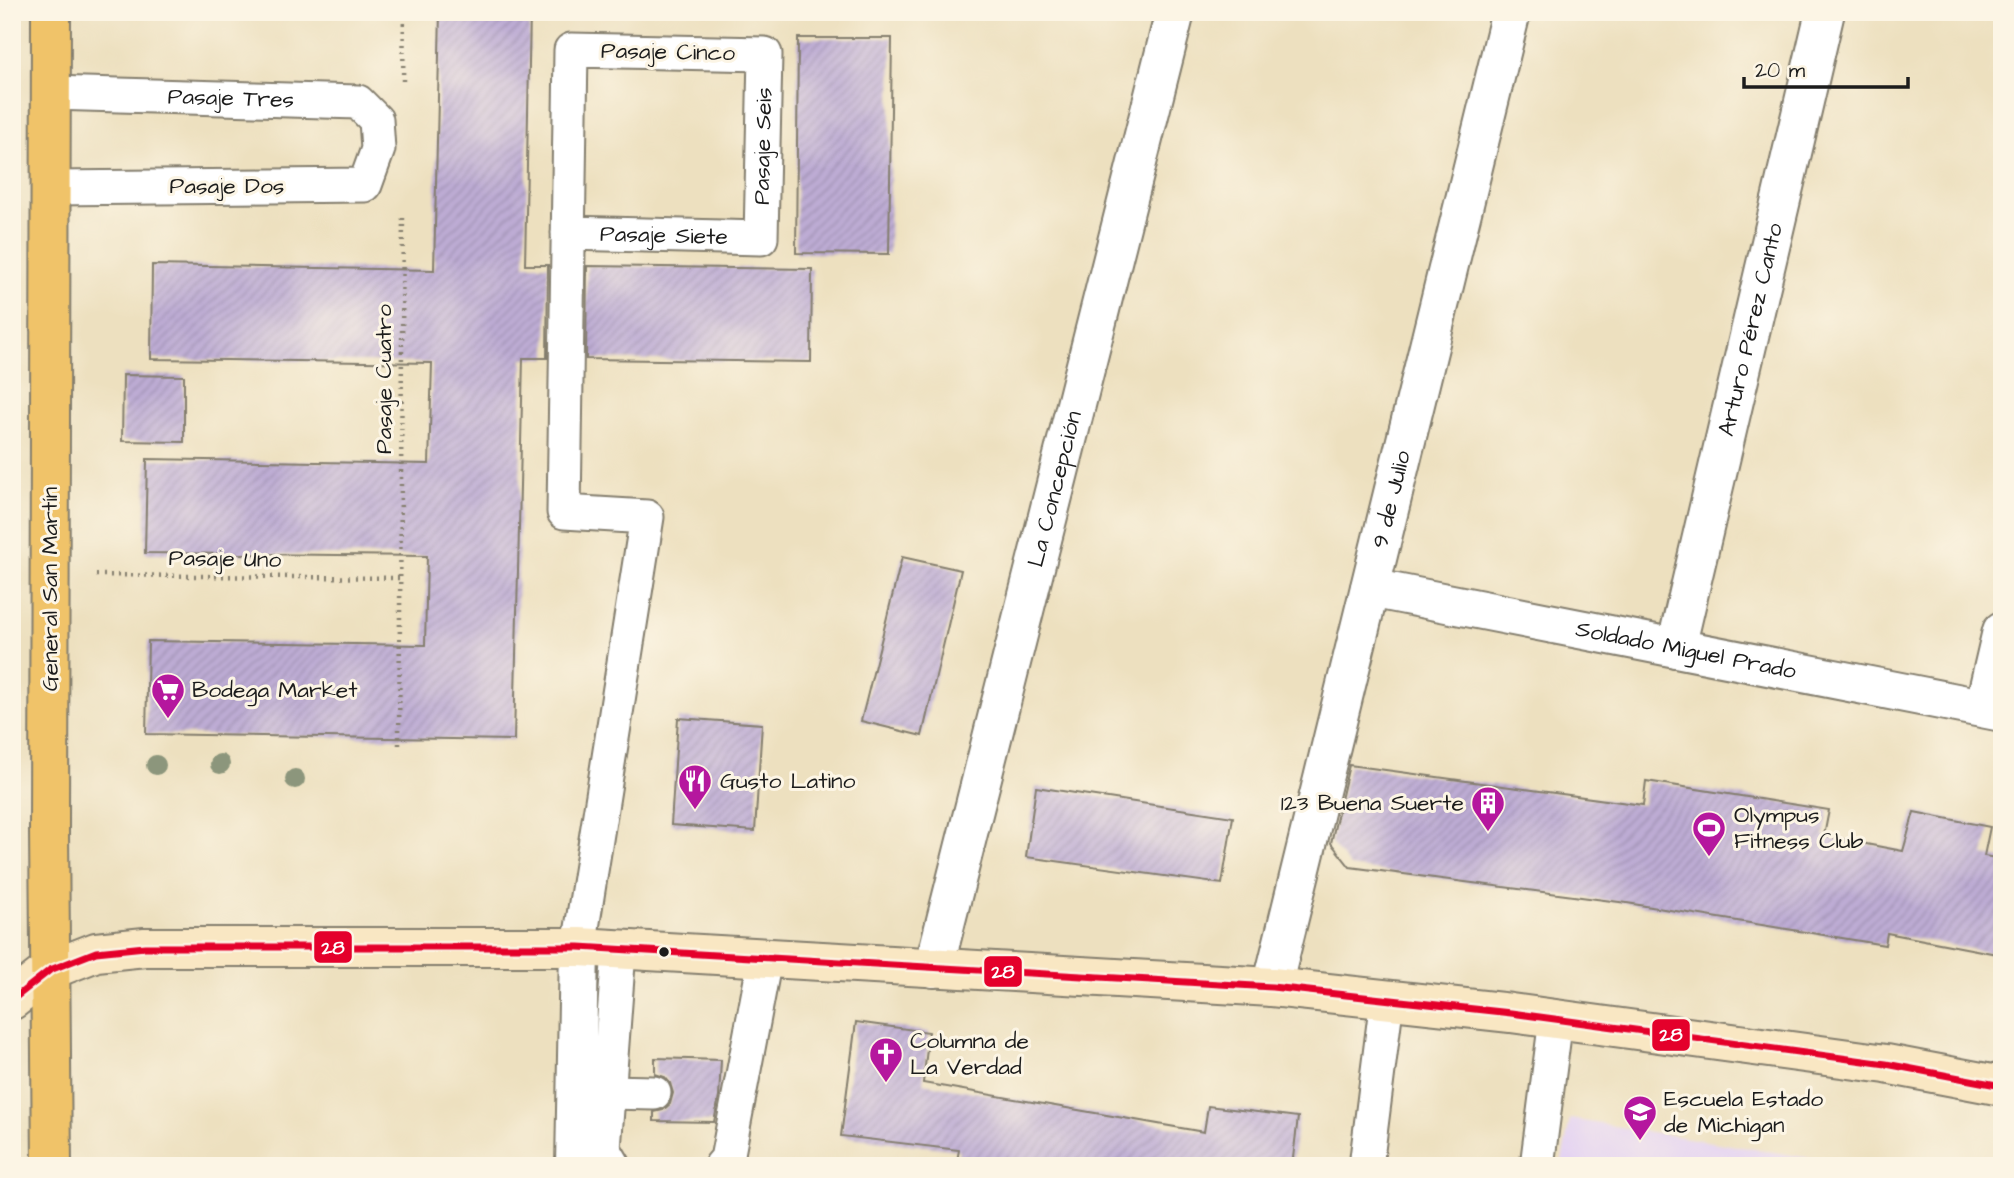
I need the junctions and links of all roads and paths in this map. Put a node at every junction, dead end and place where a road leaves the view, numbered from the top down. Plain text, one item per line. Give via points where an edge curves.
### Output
1 (51, 12) edge
2 (404, 12) edge
3 (1175, 12) edge
4 (1511, 12) edge
5 (1825, 12) edge
6 (765, 54) joint
7 (404, 81) dead end
8 (51, 93) junction
9 (378, 149) joint
10 (51, 188) junction
11 (403, 206) dead end
12 (568, 233) junction
13 (761, 238) joint
14 (50, 574) junction
15 (400, 578) junction
16 (1370, 588) junction
17 (2002, 631) edge
18 (1676, 648) junction
19 (1993, 710) edge
20 (399, 745) dead end
21 (579, 947) junction
22 (619, 951) junction
23 (765, 959) junction
24 (934, 968) junction
25 (50, 970) junction
26 (1272, 987) junction
27 (1387, 999) junction
28 (12, 1000) edge
29 (1556, 1019) junction
30 (2002, 1086) edge
31 (608, 1092) junction
32 (654, 1093) dead end
33 (52, 1166) edge
34 (575, 1166) edge
35 (614, 1166) edge
36 (721, 1166) edge
37 (1366, 1166) edge
38 (1537, 1166) edge

1 - 8 main road, General San Martín
2 - 7 path
3 - 24 street, La Concepción
4 - 16 street, 9 de Julio
5 - 18 street, Arturo Pérez Canto
6 - 12 lane, Pasaje Cinco via 571,50
6 - 13 lane, Pasaje Seis
8 - 9 lane, Pasaje Tres via 358,102 376,120
8 - 10 main road, General San Martín
9 - 10 lane, Pasaje Dos via 365,185
10 - 14 main road, General San Martín
11 - 15 path, Pasaje Cuatro
12 - 13 lane, Pasaje Siete
12 - 21 lane via 564,512 647,517
14 - 15 path, Pasaje Uno
14 - 25 main road, General San Martín
15 - 20 path, Pasaje Cuatro
16 - 18 street, Soldado Miguel Prado
16 - 26 street, 9 de Julio
17 - 19 street
18 - 19 street, Soldado Miguel Prado
21 - 22 main road
21 - 25 main road via 145,947 96,951
21 - 34 street
22 - 23 main road
22 - 31 lane
23 - 24 main road
23 - 36 lane via 729,1096 727,1159
24 - 26 main road
25 - 28 main road
25 - 33 main road, General San Martín
26 - 27 main road
27 - 29 main road
27 - 37 lane
29 - 30 main road via 1886,1064
29 - 38 lane
31 - 32 lane
31 - 35 lane via 604,1149

